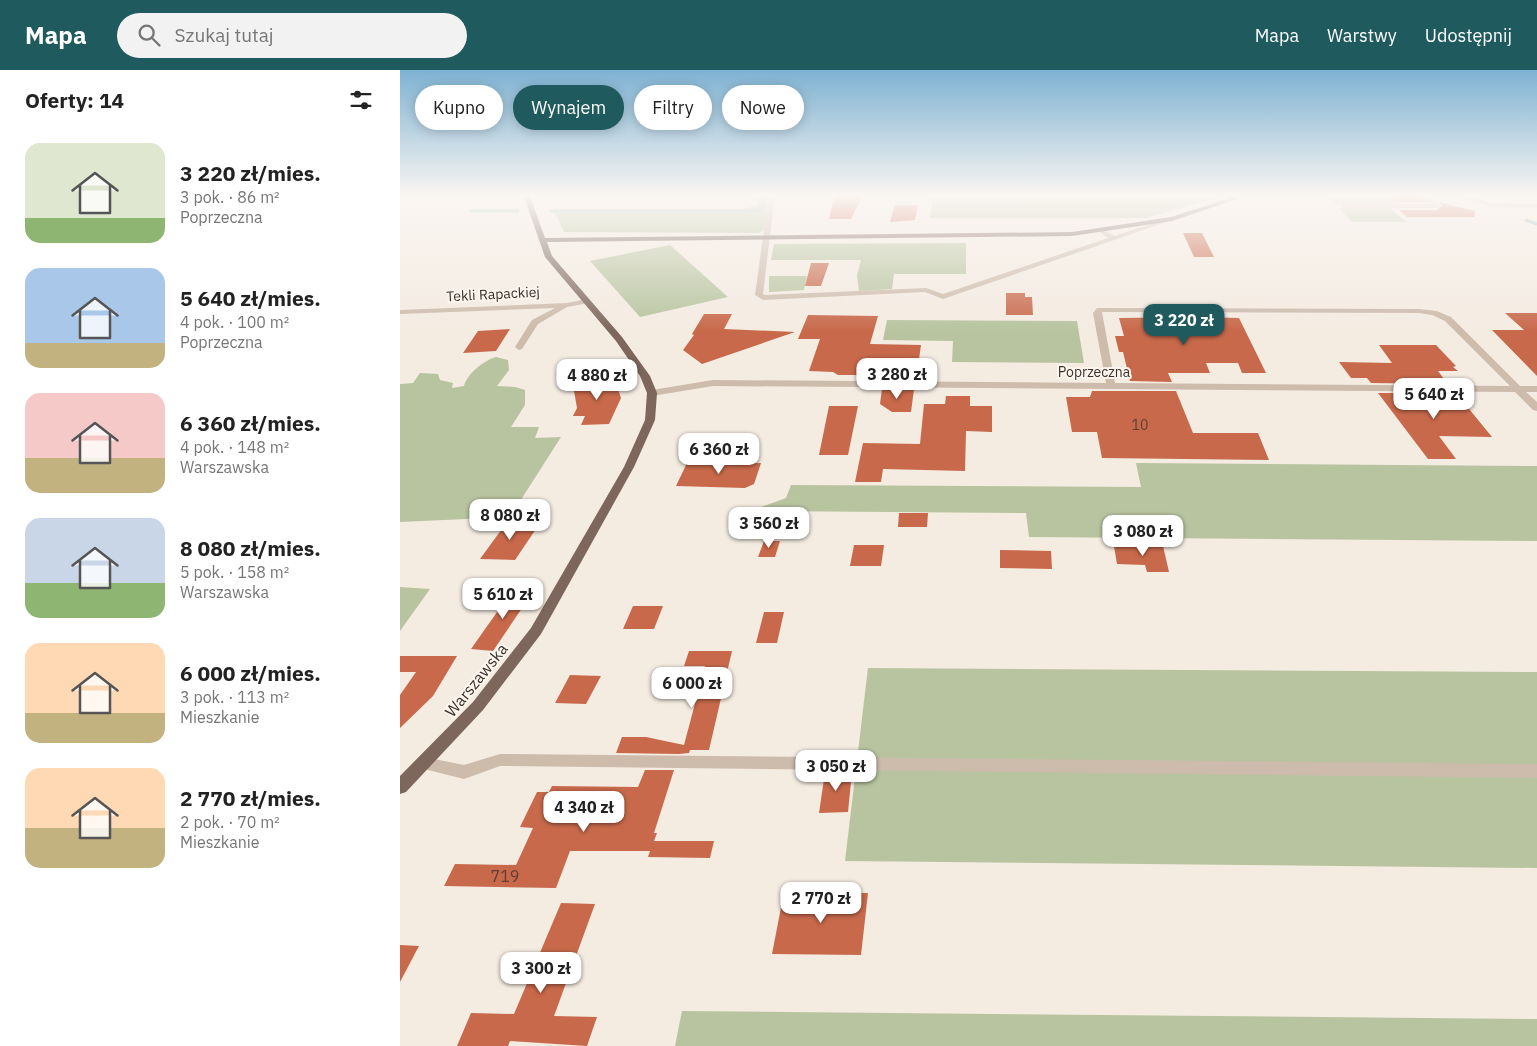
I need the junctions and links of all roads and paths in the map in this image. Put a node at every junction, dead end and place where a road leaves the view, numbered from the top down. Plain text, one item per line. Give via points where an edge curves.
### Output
1 (542, 240) joint
2 (548, 240) edge
3 (768, 240) edge
4 (1111, 240) edge
5 (586, 301) junction
6 (567, 305) junction
7 (400, 312) edge
8 (519, 347) dead end
9 (1111, 386) junction
10 (1519, 389) junction
11 (1537, 389) edge
12 (652, 393) junction
13 (1537, 408) edge
14 (424, 763) junction
15 (1537, 771) edge
16 (400, 788) edge

1 - 2 main road
1 - 5 main road, Warszawska via 549,257
3 - 4 street via 759,294 768,298 926,290 943,297
5 - 6 street, Tekli Rapackiej
5 - 12 main road, Warszawska via 630,354
6 - 7 street, Tekli Rapackiej
6 - 8 street via 535,322
9 - 10 street, Poprzeczna
9 - 10 street via 1097,313 1100,310 1419,311 1448,319
9 - 12 street, Poprzeczna via 713,382
10 - 11 street, Poprzeczna
10 - 13 street
12 - 14 main road, Warszawska via 650,420 644,437 536,631 478,706
14 - 15 street via 464,772 500,760
14 - 16 main road, Warszawska

